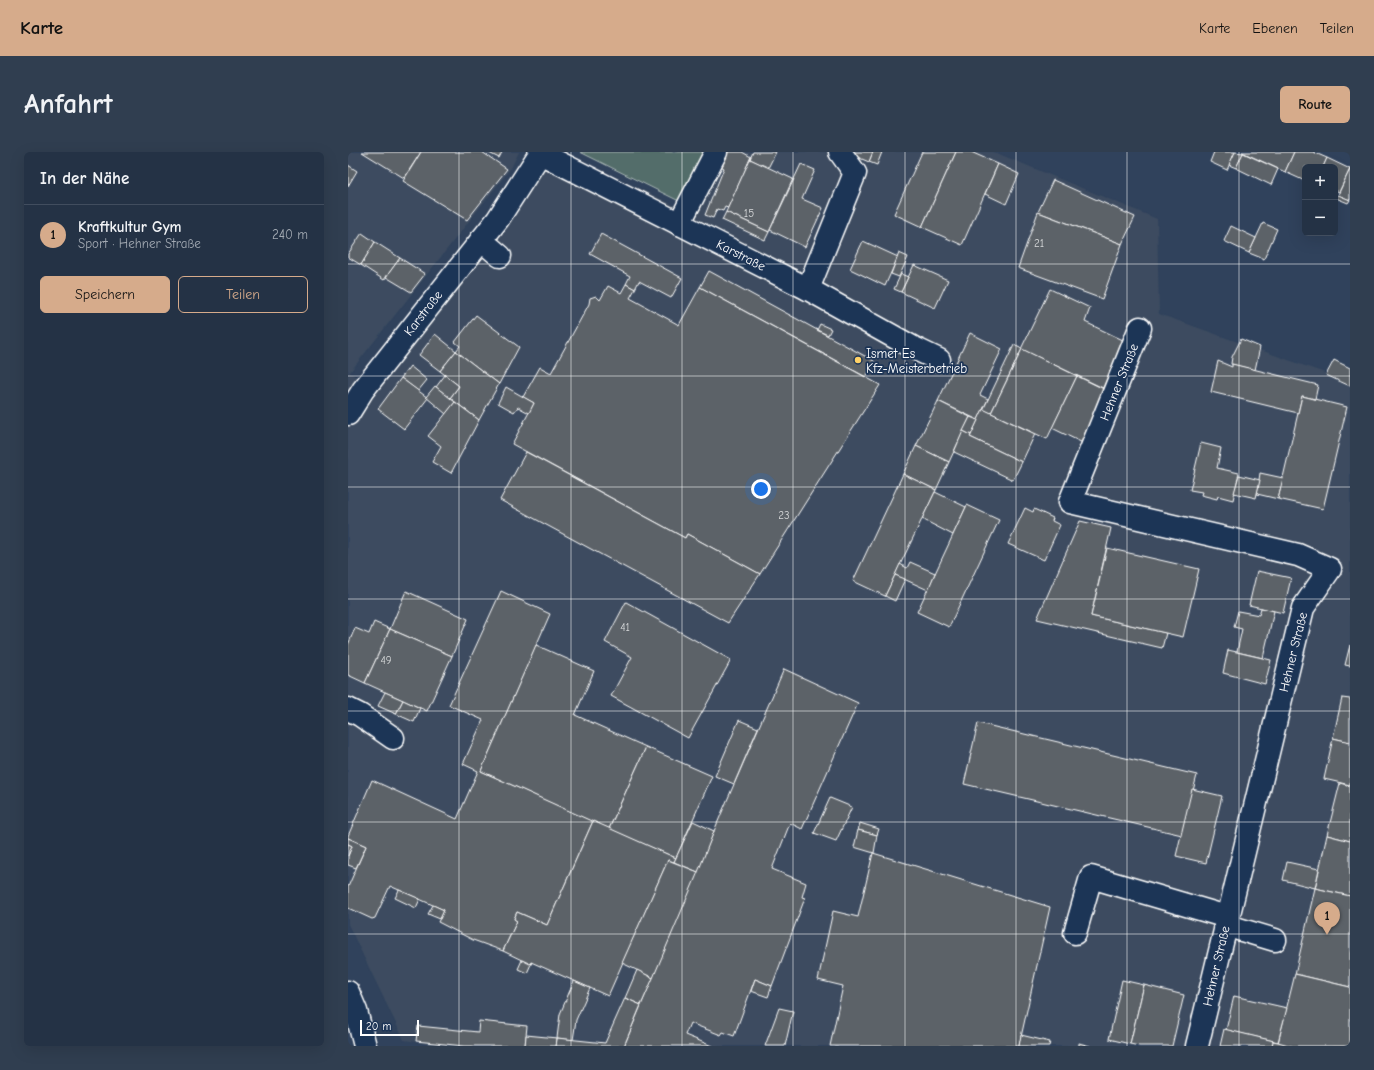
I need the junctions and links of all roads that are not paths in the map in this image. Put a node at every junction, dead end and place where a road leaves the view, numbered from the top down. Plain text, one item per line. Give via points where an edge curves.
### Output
1 (716, 152) edge
2 (840, 152) edge
3 (540, 153) edge
4 (679, 224) junction
5 (481, 240) junction
6 (500, 256) dead end
7 (808, 289) junction
8 (1140, 328) dead end
9 (939, 360) dead end
10 (348, 414) edge
11 (348, 709) edge
12 (393, 738) dead end
13 (1226, 921) junction
14 (1075, 933) dead end
15 (1275, 940) dead end
16 (348, 992) edge
17 (364, 1046) edge
18 (1197, 1046) edge

1 - 4 street
2 - 7 street via 855,173
3 - 4 street, Karstraße
3 - 5 street, Karstraße via 516,193
4 - 7 street, Karstraße
5 - 6 street
5 - 10 street, Karstraße via 367,384
7 - 9 street, Karstraße
8 - 13 street, Hehner Straße via 1070,502 1298,555 1330,569 1303,608
11 - 12 street
13 - 14 street via 1091,877
13 - 15 street
13 - 18 street, Hehner Straße
16 - 17 street via 356,1011

